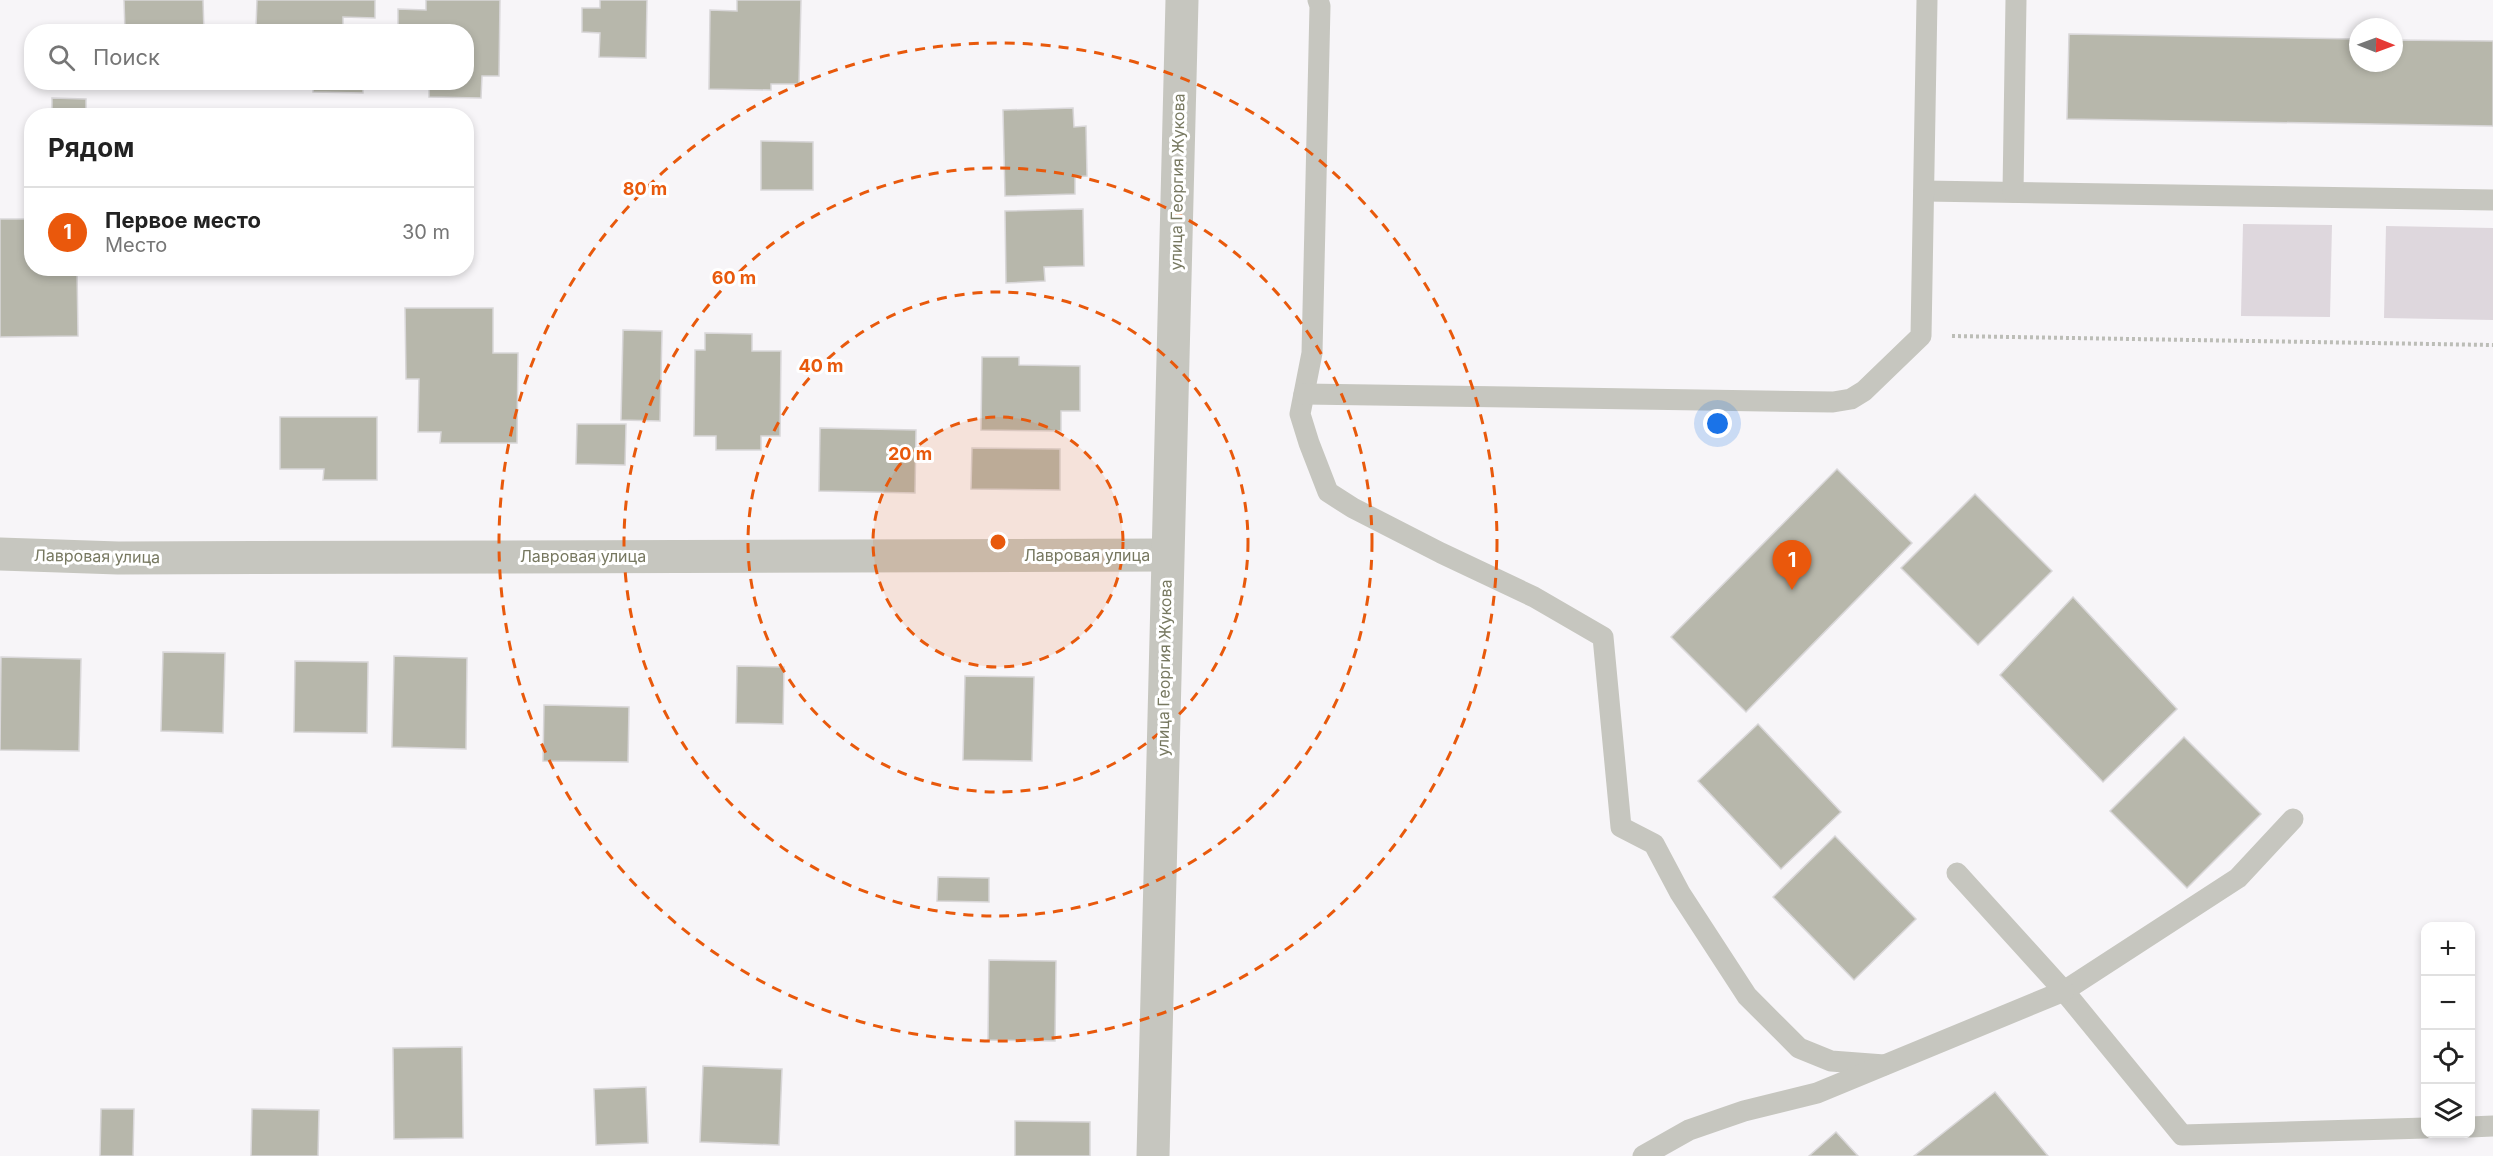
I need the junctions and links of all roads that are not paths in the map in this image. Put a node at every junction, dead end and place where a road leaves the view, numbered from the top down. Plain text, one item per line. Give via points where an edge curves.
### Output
1 (1182, 0) edge
2 (1318, 0) edge
3 (1927, 0) edge
4 (2016, 0) edge
5 (1924, 191) junction
6 (2013, 192) junction
7 (2493, 200) edge
8 (1304, 394) junction
9 (0, 554) edge
10 (1167, 555) junction
11 (2294, 819) dead end
12 (1958, 873) dead end
13 (2064, 991) junction
14 (1884, 1065) junction
15 (2493, 1126) edge
16 (2475, 1127) edge
17 (2421, 1128) edge
18 (1153, 1156) edge
19 (1643, 1156) edge

1 - 10 street, улица Георгия Жукова
2 - 8 lane via 1312,353
3 - 5 lane
4 - 6 lane
5 - 6 lane
5 - 8 lane via 1921,336 1851,399 1833,402
6 - 7 lane
8 - 14 lane via 1300,414 1328,492 1421,543 1534,597 1603,637 1620,827 1654,844 1680,893 1747,996 1799,1048 1832,1061
9 - 10 street, Лавровая улица via 118,558
10 - 18 street, улица Георгия Жукова
11 - 13 lane via 2238,878
12 - 13 lane
13 - 14 lane
13 - 17 lane via 2182,1135
14 - 19 lane via 1817,1093 1689,1130
15 - 16 lane

